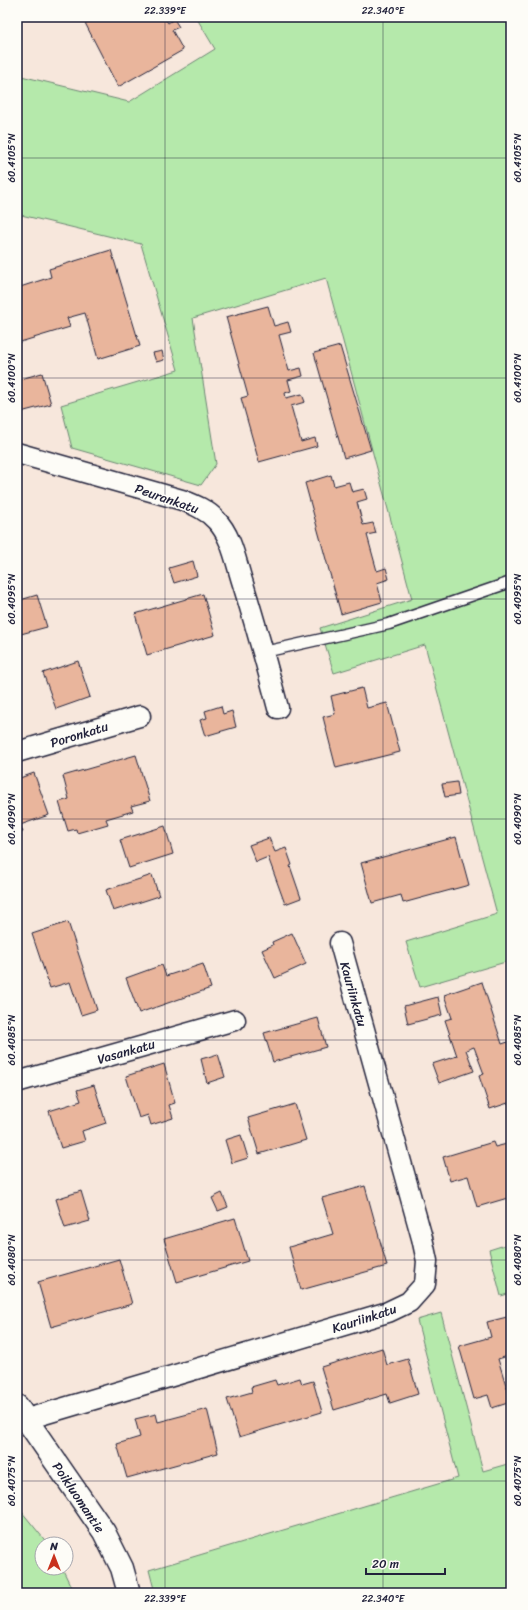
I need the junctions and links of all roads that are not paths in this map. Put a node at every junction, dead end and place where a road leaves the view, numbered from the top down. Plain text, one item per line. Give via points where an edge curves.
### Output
1 (17, 452) edge
2 (511, 582) edge
3 (264, 652) junction
4 (278, 708) dead end
5 (140, 716) dead end
6 (17, 752) edge
7 (340, 943) dead end
8 (236, 1020) dead end
9 (17, 1082) edge
10 (22, 1413) edge
11 (129, 1593) edge

1 - 3 street, Peurankatu via 182,500 201,508 216,520 227,535
2 - 3 lane via 389,624
3 - 4 street, Peurankatu
5 - 6 street, Poronkatu
7 - 10 street, Kauriinkatu via 422,1238 426,1261 424,1284 409,1302 388,1312
8 - 9 street, Vasankatu
10 - 11 street, Poikluomantie via 104,1532 122,1568

